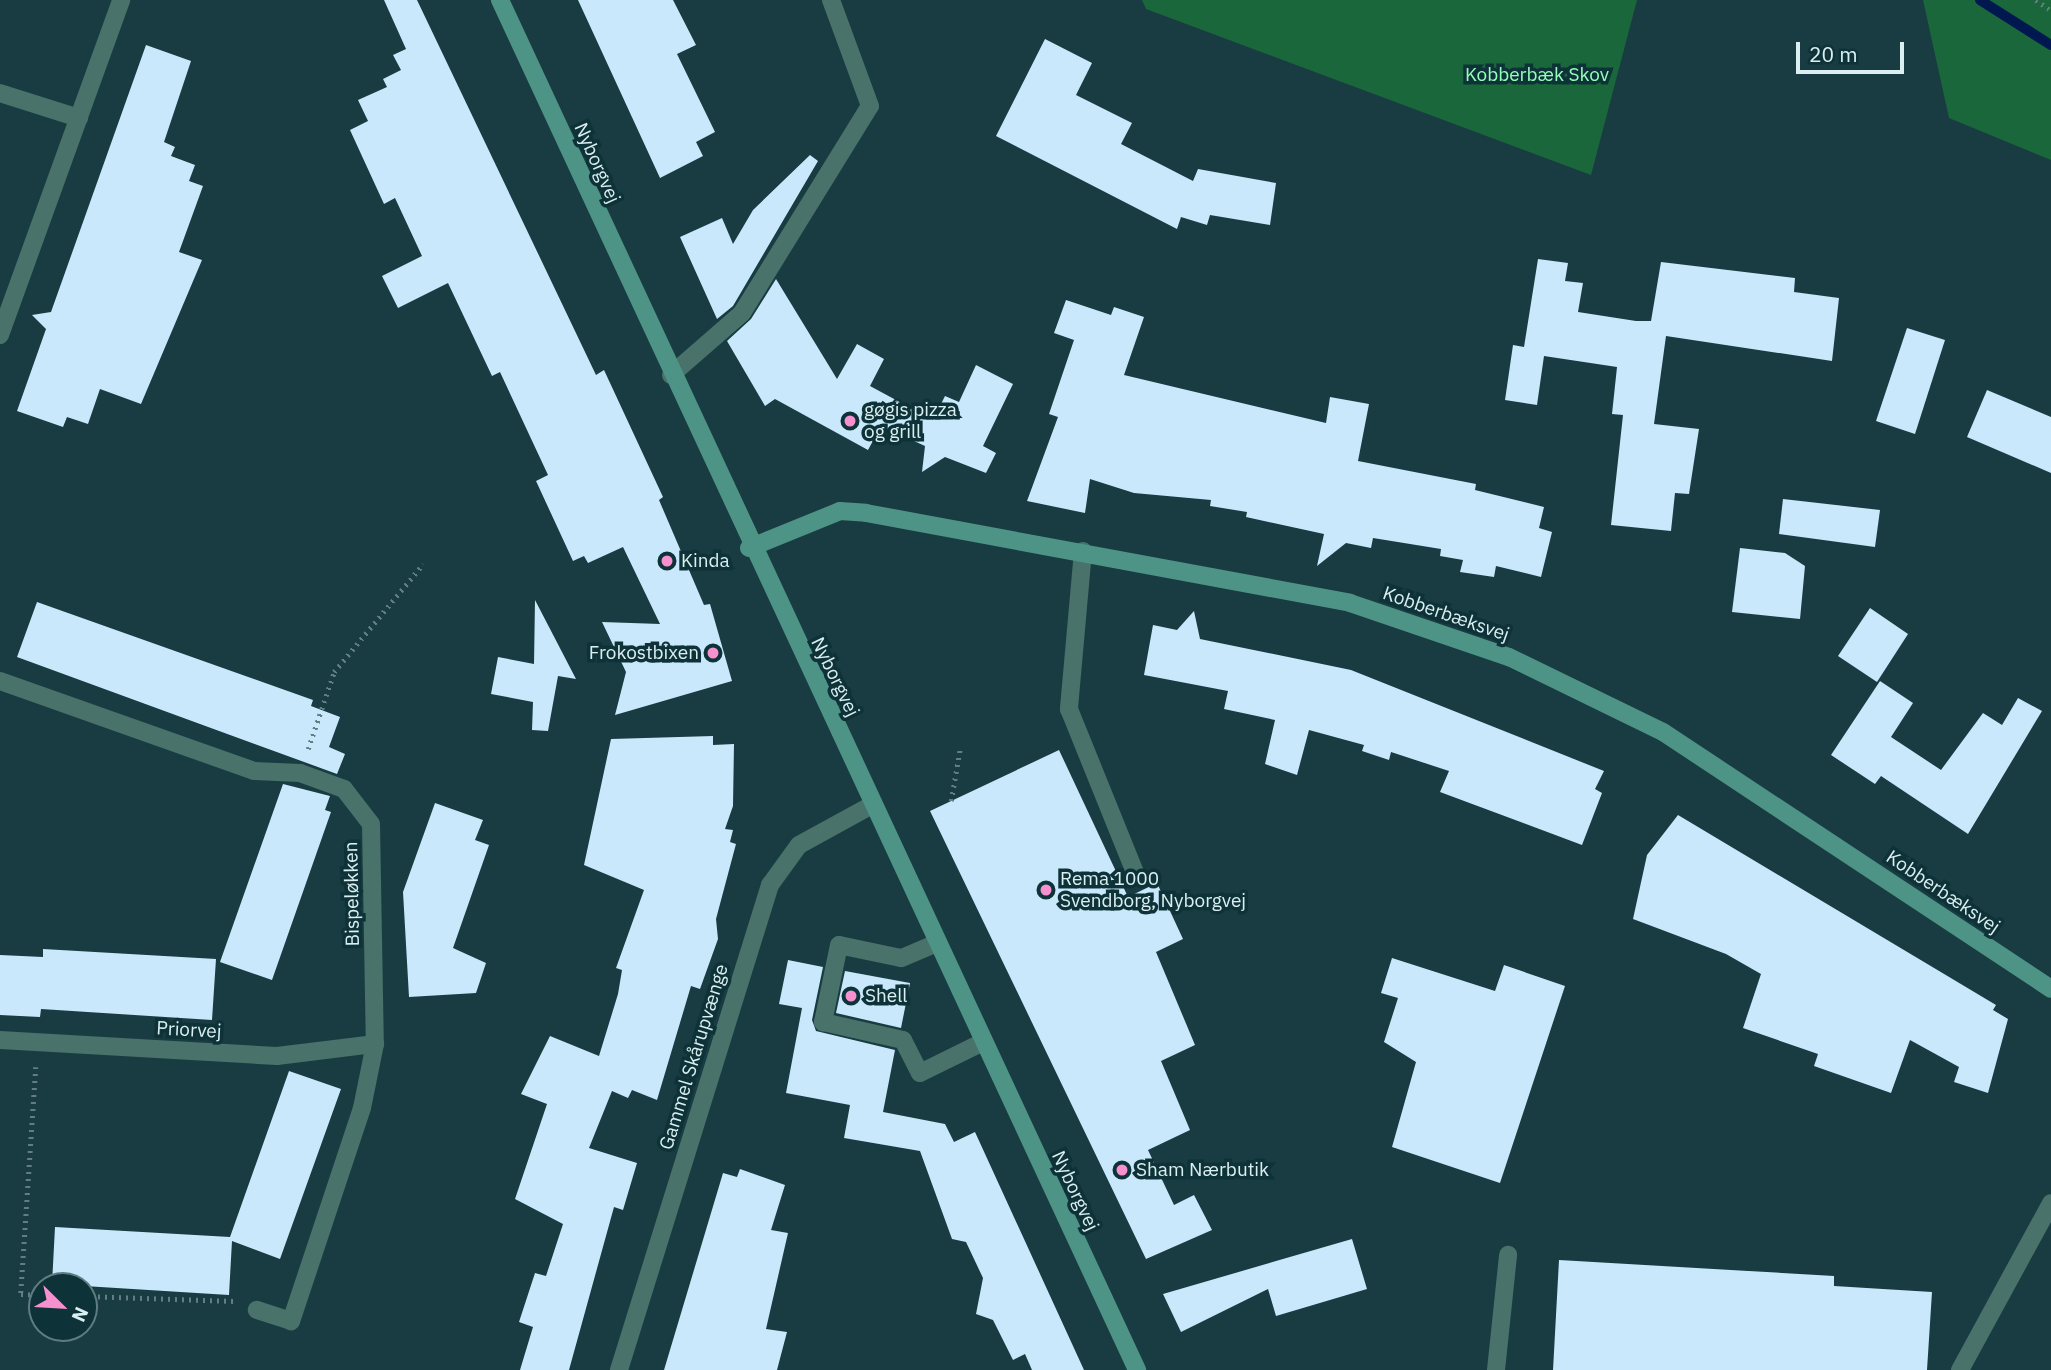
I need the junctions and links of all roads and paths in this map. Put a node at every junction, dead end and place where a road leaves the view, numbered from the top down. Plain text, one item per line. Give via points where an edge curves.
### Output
1 (121, 0) edge
2 (500, 0) edge
3 (831, 0) edge
4 (2036, 0) edge
5 (2051, 10) edge
6 (0, 93) edge
7 (79, 118) junction
8 (0, 335) edge
9 (671, 375) junction
10 (749, 548) junction
11 (1083, 551) junction
12 (423, 564) dead end
13 (0, 681) edge
14 (960, 749) dead end
15 (300, 773) junction
16 (951, 802) dead end
17 (874, 804) junction
18 (1137, 877) dead end
19 (937, 943) junction
20 (2051, 989) edge
21 (0, 1040) edge
22 (37, 1042) junction
23 (983, 1042) junction
24 (375, 1044) junction
25 (2051, 1203) edge
26 (1508, 1255) dead end
27 (28, 1294) edge
28 (98, 1296) edge
29 (257, 1310) joint
30 (619, 1370) edge
31 (1137, 1370) edge
32 (1496, 1370) edge
33 (1961, 1370) edge

1 - 7 street
2 - 9 street, Nyborgvej
3 - 9 street via 870,106 742,313
4 - 5 path
6 - 7 street
7 - 8 street
9 - 10 street, Nyborgvej
10 - 11 street, Kobberbæksvej via 840,511
10 - 17 street, Nyborgvej
11 - 18 street via 1069,709
11 - 20 street, Kobberbæksvej via 1350,603 1509,657 1666,733
12 - 15 path via 334,672
13 - 15 street, Bispeløkken via 254,771
14 - 16 path
15 - 24 street, Bispeløkken via 344,789 371,824
17 - 19 street, Nyborgvej
17 - 30 street, Gammel Skårupvænge via 799,845 770,885
19 - 23 street, Nyborgvej
19 - 23 street via 901,958 839,945 823,1022 904,1040 920,1073
21 - 22 street, Priorvej
22 - 24 street, Priorvej via 277,1056
22 - 27 path via 21,1294
23 - 31 street, Nyborgvej
24 - 29 street, Bispeløkken via 362,1108 291,1321
25 - 33 street
26 - 32 street
28 - 29 path via 240,1301

